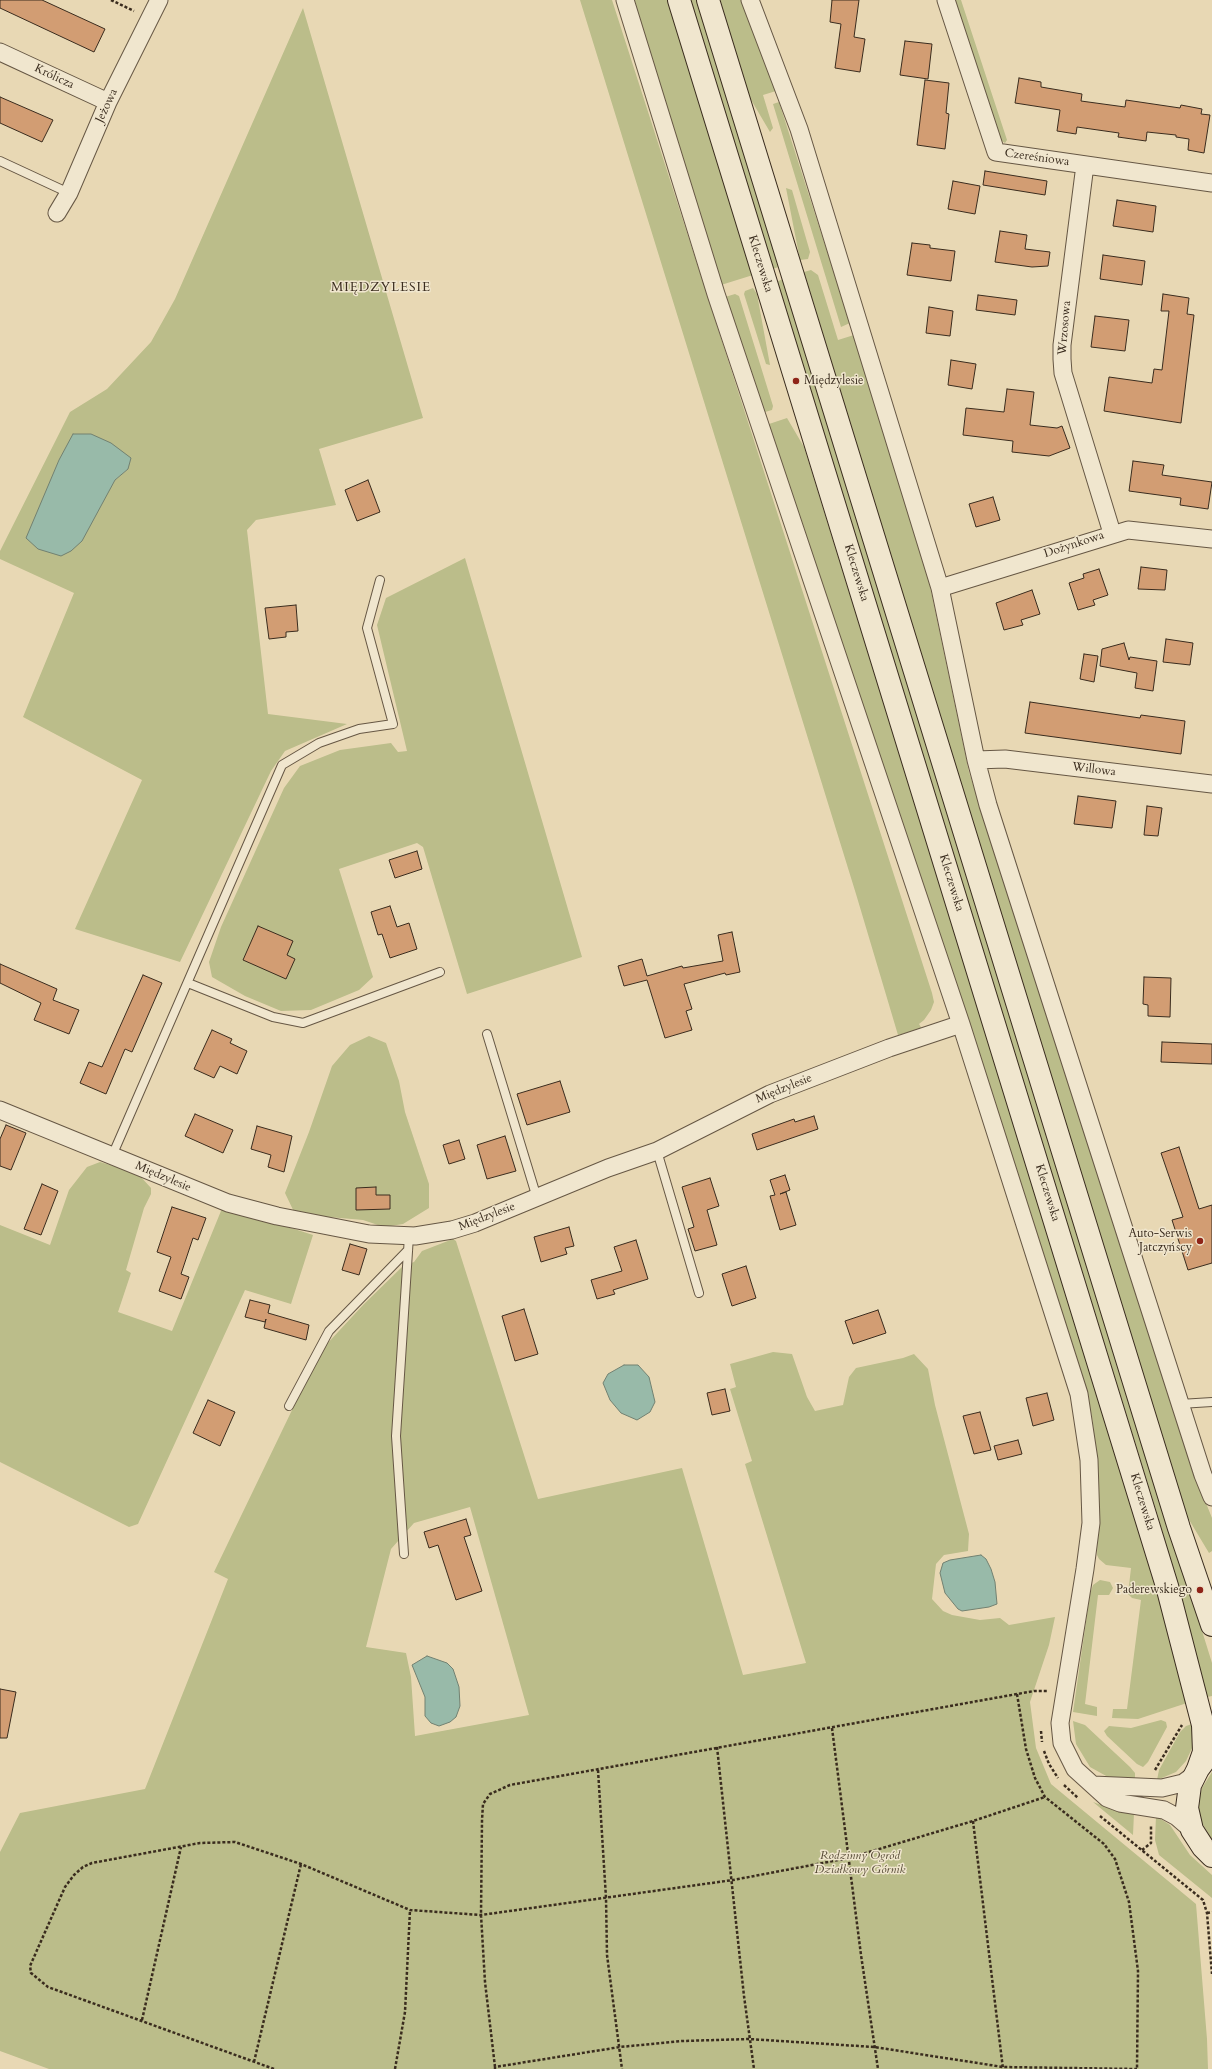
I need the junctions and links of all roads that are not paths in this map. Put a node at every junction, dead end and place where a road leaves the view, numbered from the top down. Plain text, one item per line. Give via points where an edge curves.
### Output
1 (159, 0) edge
2 (625, 0) edge
3 (679, 0) edge
4 (708, 0) edge
5 (750, 0) edge
6 (946, 0) edge
7 (0, 52) edge
8 (108, 102) junction
9 (0, 161) edge
10 (1085, 165) junction
11 (1212, 183) edge
12 (69, 192) junction
13 (57, 213) dead end
14 (1112, 533) junction
15 (1212, 539) edge
16 (380, 580) dead end
17 (940, 588) junction
18 (976, 760) junction
19 (1212, 784) edge
20 (440, 972) dead end
21 (188, 983) junction
22 (961, 1024) junction
23 (487, 1034) dead end
24 (0, 1110) edge
25 (656, 1151) junction
26 (112, 1156) junction
27 (537, 1198) junction
28 (408, 1243) junction
29 (699, 1294) dead end
30 (1212, 1402) edge
31 (1180, 1404) junction
32 (289, 1406) dead end
33 (1212, 1497) edge
34 (404, 1554) dead end
35 (1212, 1625) edge
36 (1201, 1766) edge
37 (1093, 1785) junction
38 (1192, 1830) junction
39 (1212, 1856) edge

1 - 8 street, Jeżowa
2 - 22 street via 716,294
3 - 36 main road, Kleczewska via 1167,1586 1203,1725 1204,1752
4 - 35 main road
5 - 17 street via 800,129
6 - 10 street, Czereśniowa via 996,152
7 - 8 street, Królicza
8 - 12 street, Jeżowa
9 - 12 lane
10 - 11 street, Czereśniowa
10 - 14 street, Wrzosowa via 1062,345 1063,374
12 - 13 street, Jeżowa
14 - 15 street, Dożynkowa via 1143,530
14 - 17 street, Dożynkowa
16 - 21 lane via 367,628 393,724 359,729 319,744 282,765
17 - 18 street
18 - 19 street, Willowa via 1005,759
18 - 31 street
20 - 21 lane via 303,1024 273,1017
21 - 26 lane
22 - 25 street, Międzylesie via 770,1094
22 - 37 street via 1071,1369 1084,1421 1090,1467 1090,1523 1060,1730 1062,1743 1071,1764
23 - 27 lane
24 - 26 street, Międzylesie
25 - 27 street, Międzylesie
25 - 29 lane
26 - 28 street, Międzylesie via 199,1193 253,1210
27 - 28 street, Międzylesie via 464,1227 435,1233
28 - 32 lane via 328,1331
28 - 34 lane via 396,1436
30 - 31 lane
31 - 33 street
36 - 37 street via 1183,1783 1162,1788
36 - 38 main road, Kleczewska via 1187,1797 1188,1819
37 - 38 street via 1113,1801 1171,1813
38 - 39 main road

